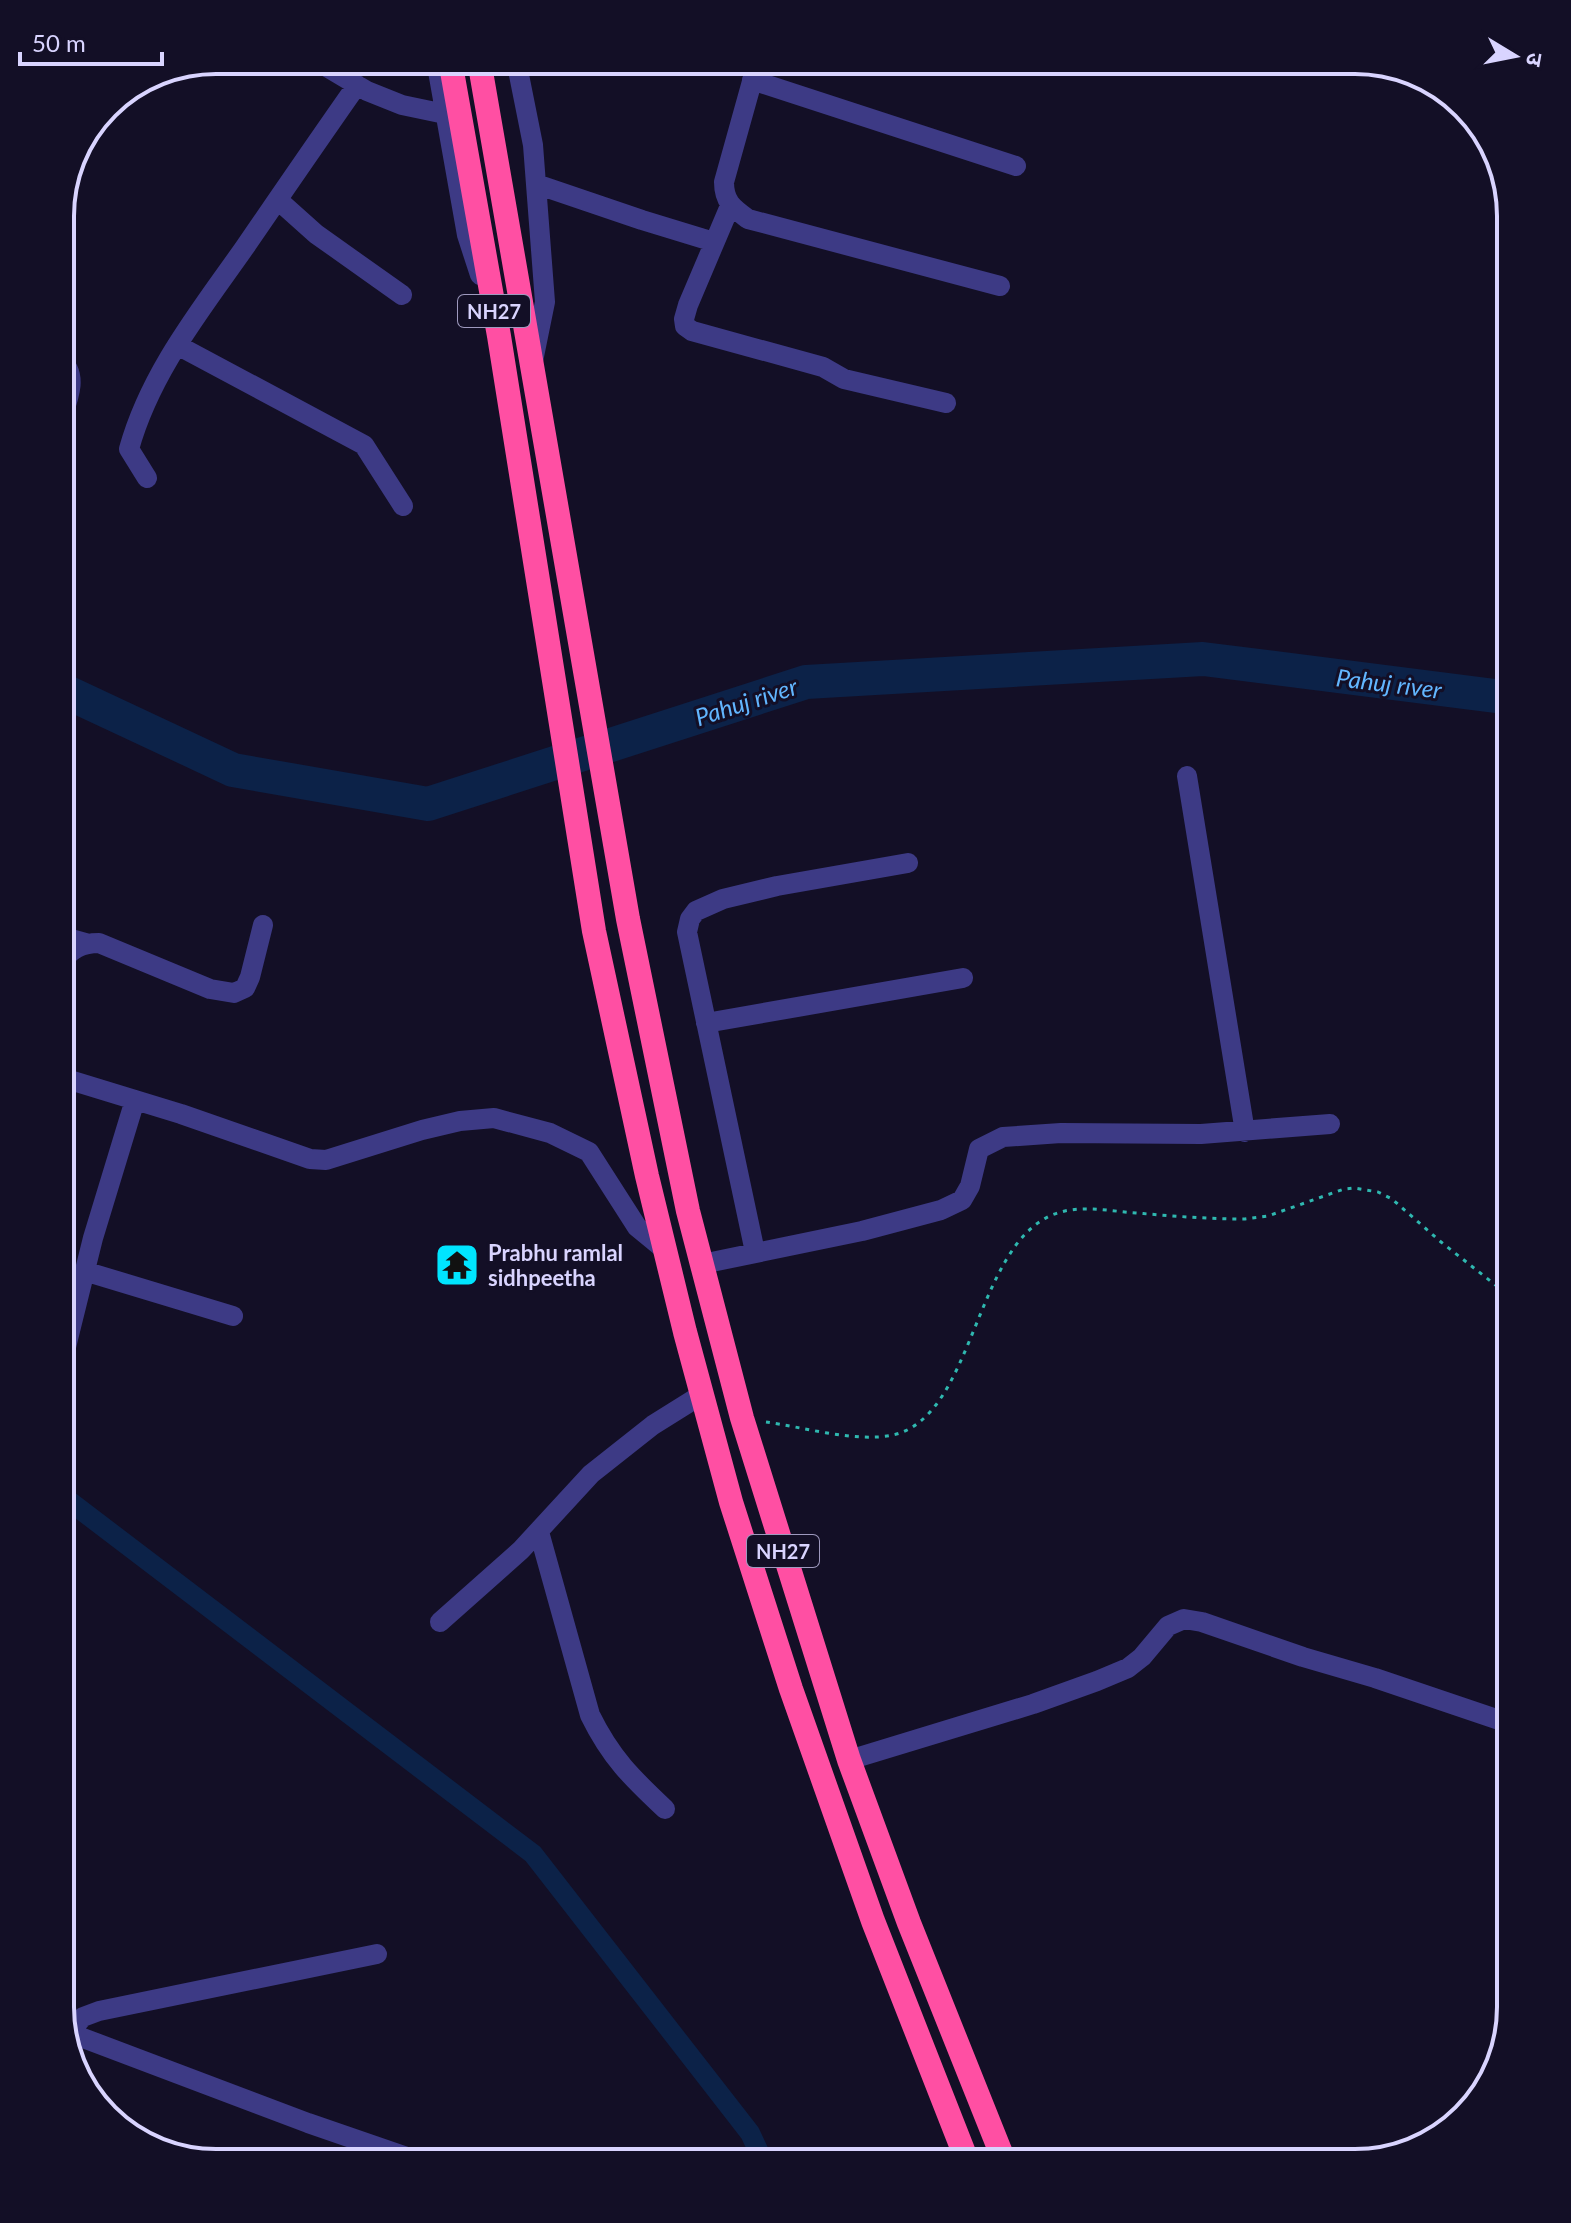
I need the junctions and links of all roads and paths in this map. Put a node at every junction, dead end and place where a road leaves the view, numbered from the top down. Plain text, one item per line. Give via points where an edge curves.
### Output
1 (339, 74) edge
2 (438, 74) edge
3 (452, 74) edge
4 (481, 74) edge
5 (519, 74) edge
6 (754, 74) edge
7 (766, 74) edge
8 (357, 85) junction
9 (445, 114) junction
10 (1016, 166) dead end
11 (536, 184) junction
12 (278, 200) junction
13 (730, 206) junction
14 (714, 242) junction
15 (518, 280) junction
16 (489, 283) junction
17 (1000, 286) dead end
18 (402, 295) dead end
19 (499, 336) junction
20 (177, 345) junction
21 (533, 363) junction
22 (946, 403) dead end
23 (147, 478) dead end
24 (403, 506) dead end
25 (1187, 776) dead end
26 (908, 863) dead end
27 (263, 925) dead end
28 (74, 940) edge
29 (85, 943) junction
30 (74, 949) edge
31 (963, 978) dead end
32 (706, 1023) junction
33 (74, 1081) edge
34 (135, 1100) junction
35 (1330, 1124) dead end
36 (1245, 1132) junction
37 (665, 1250) junction
38 (755, 1252) junction
39 (702, 1264) junction
40 (84, 1271) junction
41 (1497, 1284) edge
42 (74, 1313) edge
43 (233, 1316) dead end
44 (701, 1395) junction
45 (742, 1418) junction
46 (539, 1532) junction
47 (440, 1622) dead end
48 (1497, 1719) edge
49 (849, 1760) junction
50 (665, 1809) dead end
51 (377, 1954) dead end
52 (75, 2025) edge
53 (78, 2037) edge
54 (383, 2149) edge
55 (962, 2149) edge
56 (999, 2149) edge

1 - 8 street
2 - 9 street
3 - 16 highway, NH27
4 - 15 highway, NH27
5 - 11 street
6 - 13 street via 724,182
7 - 10 street
8 - 9 street via 402,105
8 - 12 street
9 - 19 street via 467,235
11 - 14 street
11 - 21 street via 545,302
12 - 18 street
12 - 20 street
13 - 14 street
13 - 17 street via 748,219
14 - 22 street via 684,319 692,331 823,367 844,379
15 - 16 highway
15 - 21 highway, NH27
16 - 19 highway, NH27
19 - 37 highway, NH27 via 594,931
20 - 23 street via 140,412 129,449
20 - 24 street via 364,445
21 - 39 highway, NH27 via 628,919
25 - 36 street
26 - 32 street via 777,886 696,911 687,932
27 - 29 street via 250,977 245,988 234,993 210,989 99,943
28 - 29 street
29 - 30 street
31 - 32 street
32 - 38 street
33 - 34 street
34 - 37 street via 310,1159 326,1160 460,1121 494,1118 550,1133 589,1152 637,1227
34 - 40 street
35 - 36 street
36 - 38 street via 1003,1137 979,1149 962,1200 941,1210
37 - 44 highway, NH27
38 - 39 street
39 - 45 highway, NH27
40 - 42 street
40 - 43 street
41 - 45 path via 1392,1199 1362,1189 1344,1189 1245,1219 1068,1211 1031,1228 1007,1259 953,1376 916,1425 893,1435 857,1436
44 - 46 street via 617,1451
44 - 55 highway, NH27 via 832,1808
45 - 49 highway, NH27
46 - 47 street
46 - 50 street via 590,1715 624,1770
48 - 49 street via 1184,1619 1168,1626 1128,1668 1033,1704
49 - 56 highway, NH27
51 - 52 street via 99,2011
53 - 54 street

